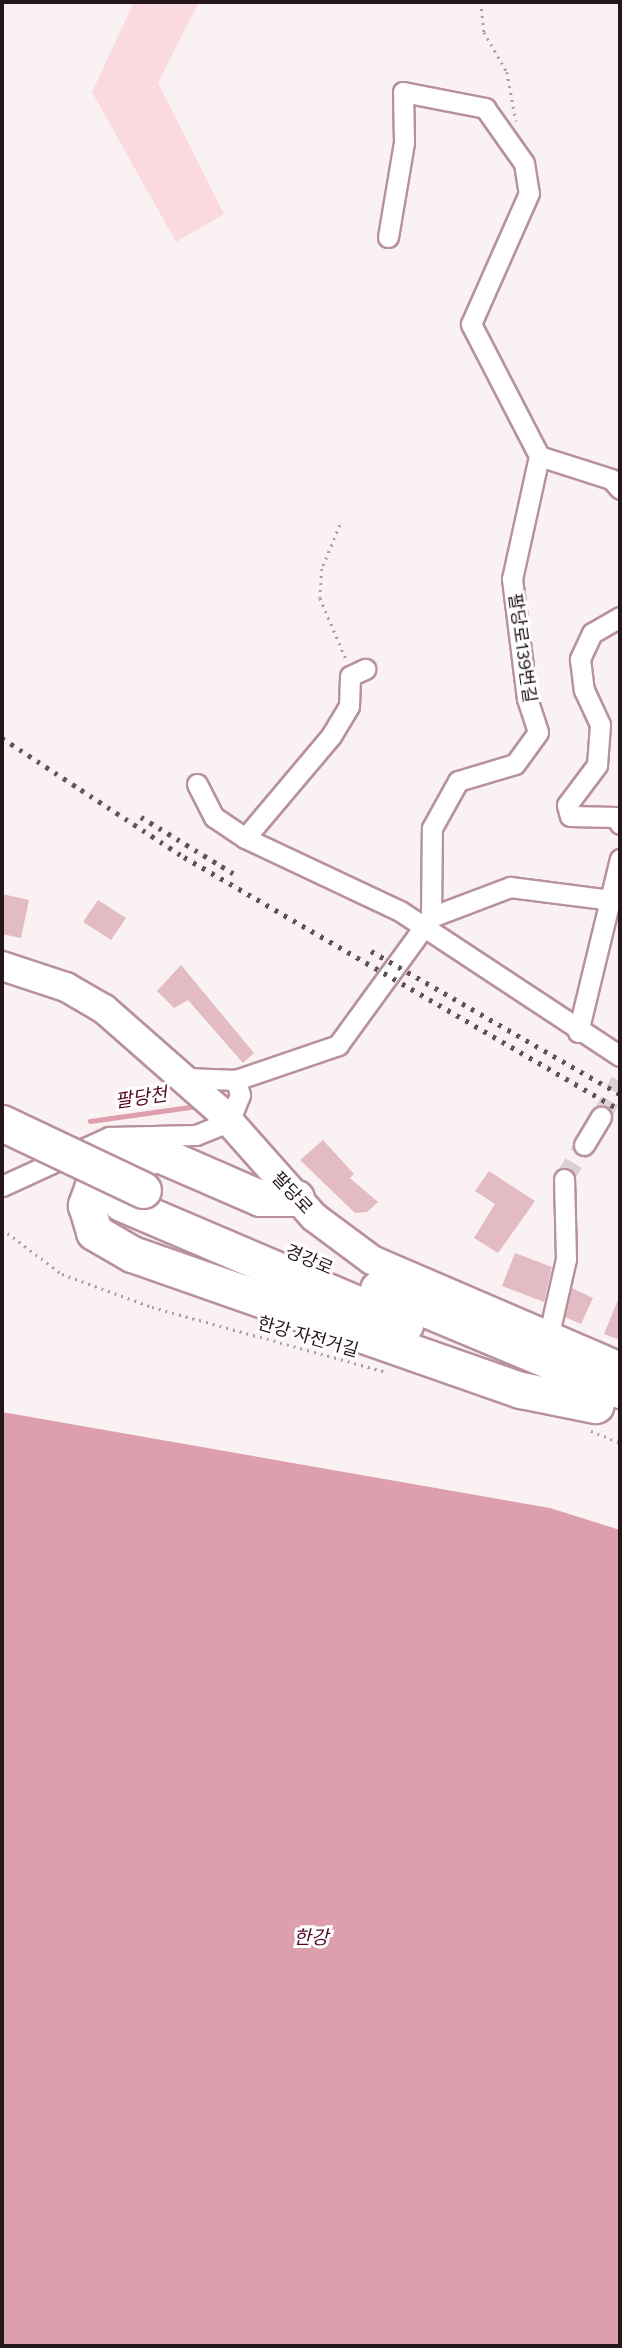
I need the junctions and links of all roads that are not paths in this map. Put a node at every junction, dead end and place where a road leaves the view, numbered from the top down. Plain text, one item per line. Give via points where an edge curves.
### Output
1 (388, 237) dead end
2 (539, 456) junction
3 (620, 489) edge
4 (620, 617) edge
5 (358, 673) road end
6 (197, 784) dead end
7 (620, 824) edge
8 (245, 838) junction
9 (620, 859) edge
10 (613, 900) edge
11 (425, 922) junction
12 (2, 966) edge
13 (578, 1032) junction
14 (620, 1056) edge
15 (236, 1080) junction
16 (191, 1083) junction
17 (224, 1116) junction
18 (601, 1117) tunnel mouth
19 (2, 1123) edge
20 (584, 1145) tunnel mouth
21 (2, 1149) edge
22 (564, 1179) tunnel mouth
23 (2, 1186) edge
24 (132, 1197) junction
25 (296, 1198) junction
26 (548, 1338) junction
27 (620, 1367) edge
28 (604, 1409) edge

1 - 2 street via 404,142 403,92 485,108 524,163 529,193 471,324
2 - 3 street via 611,479
2 - 11 street, 팔당로139번길 via 512,579 527,699 538,732 515,764 458,781 432,828
4 - 7 street via 592,633 580,659 584,690 600,725 597,765 568,805 570,816 616,817
5 - 8 street via 349,706 331,736
6 - 8 street via 214,817
8 - 11 street
9 - 10 street
10 - 11 street via 510,887
10 - 13 street
11 - 13 street
11 - 15 street via 338,1045
12 - 16 street, 팔당로 via 66,987 104,1009
13 - 14 street
15 - 16 street
15 - 17 street via 240,1096
16 - 17 street, 팔당로
17 - 23 street via 196,1135 108,1137
17 - 25 street, 팔당로
18 - 20 street
19 - 24 highway, 경강로, bridge
21 - 24 highway, 경강로
22 - 26 street via 566,1259
24 - 28 highway, 경강로
25 - 26 street, 팔당로 via 372,1260
25 - 28 highway via 260,1198 159,1154 113,1163 95,1180 86,1205 94,1232 132,1254 521,1390
26 - 27 street, 팔당로

